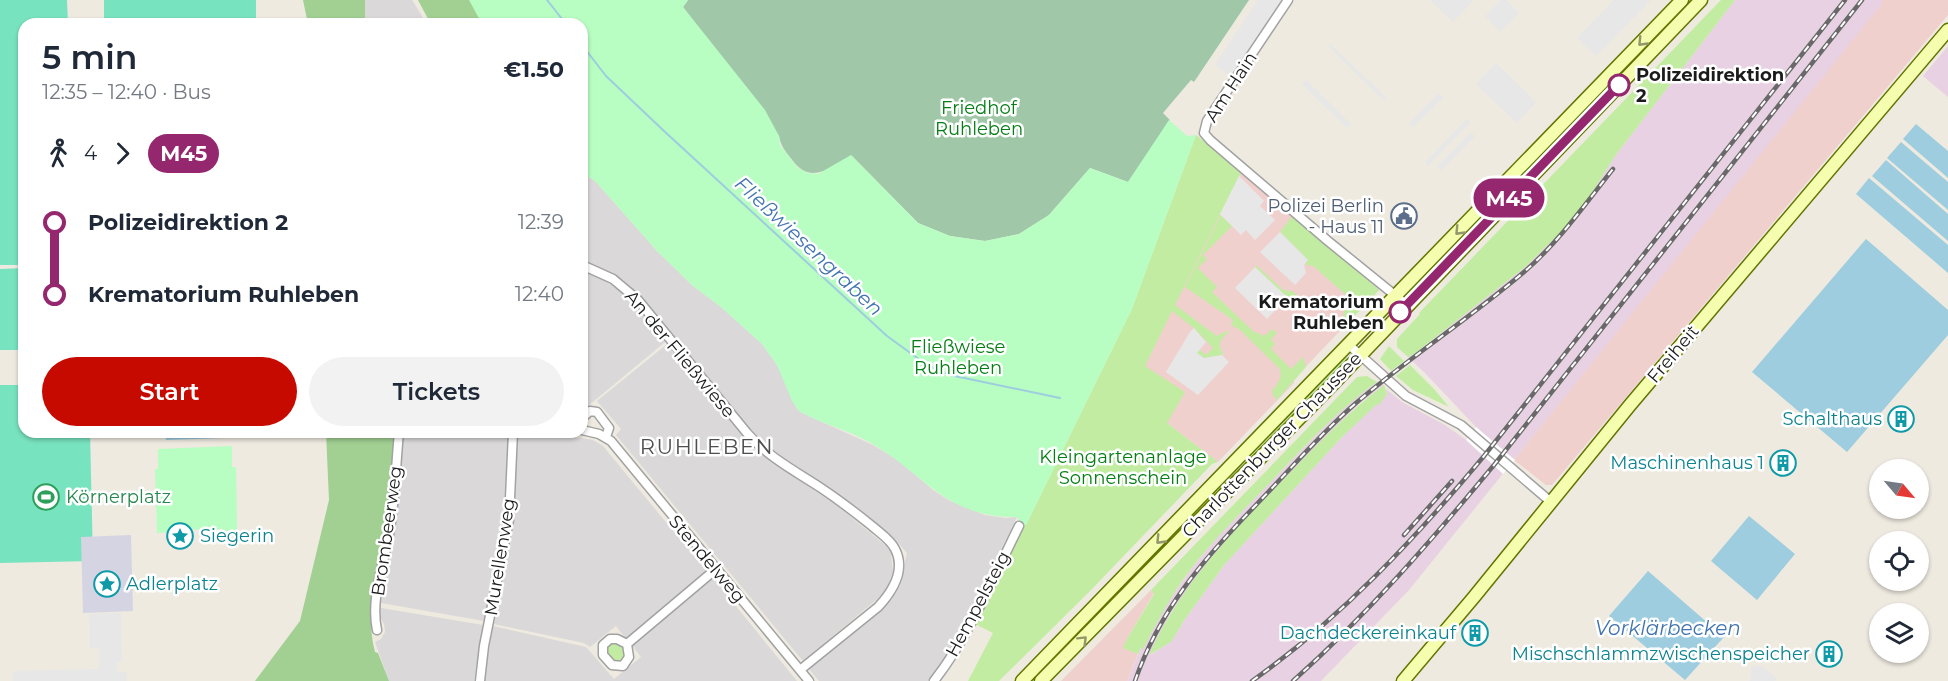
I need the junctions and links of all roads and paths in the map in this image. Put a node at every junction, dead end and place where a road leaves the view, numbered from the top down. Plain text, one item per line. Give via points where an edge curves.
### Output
1 (1288, 0) edge
2 (1682, 0) edge
3 (1701, 0) edge
4 (1948, 30) edge
5 (588, 268) edge
6 (1396, 296) junction
7 (1407, 305) junction
8 (1349, 345) junction
9 (1360, 355) junction
10 (588, 413) edge
11 (588, 430) edge
12 (606, 437) junction
13 (398, 438) edge
14 (513, 438) edge
15 (1551, 502) junction
16 (1018, 526) dead end
17 (716, 569) junction
18 (377, 630) dead end
19 (627, 644) dead end
20 (800, 670) junction
21 (480, 681) edge
22 (808, 681) edge
23 (934, 681) edge
24 (1022, 681) edge
25 (1041, 681) edge
26 (1403, 681) edge

1 - 6 street, Am Hain via 1207,121 1204,133
2 -> 6 main road, Charlottenburger Chaussee
3 - 7 main road, Charlottenburger Chaussee
4 - 15 main road, Freiheit
5 - 20 street, An der Fließwiese via 614,279 638,300 762,449 855,512 896,550 898,570 889,594
6 - 7 street, Am Hain
6 - 8 main road, Charlottenburger Chaussee
7 - 9 main road, Charlottenburger Chaussee
8 - 9 street
8 -> 24 main road, Charlottenburger Chaussee
9 - 15 street via 1406,396 1461,425
25 -> 9 main road, Charlottenburger Chaussee
10 - 12 street, Stendelweg via 597,412 609,428
11 - 12 street
12 - 17 street, Stendelweg
13 - 18 street, Brombeerweg via 392,513 376,604
14 - 21 street, Murellenweg via 509,520
15 - 26 main road, Freiheit
16 - 23 street, Hempelsteig via 971,621
17 - 19 street
17 - 20 street, Stendelweg
20 - 22 street, Stendelweg

